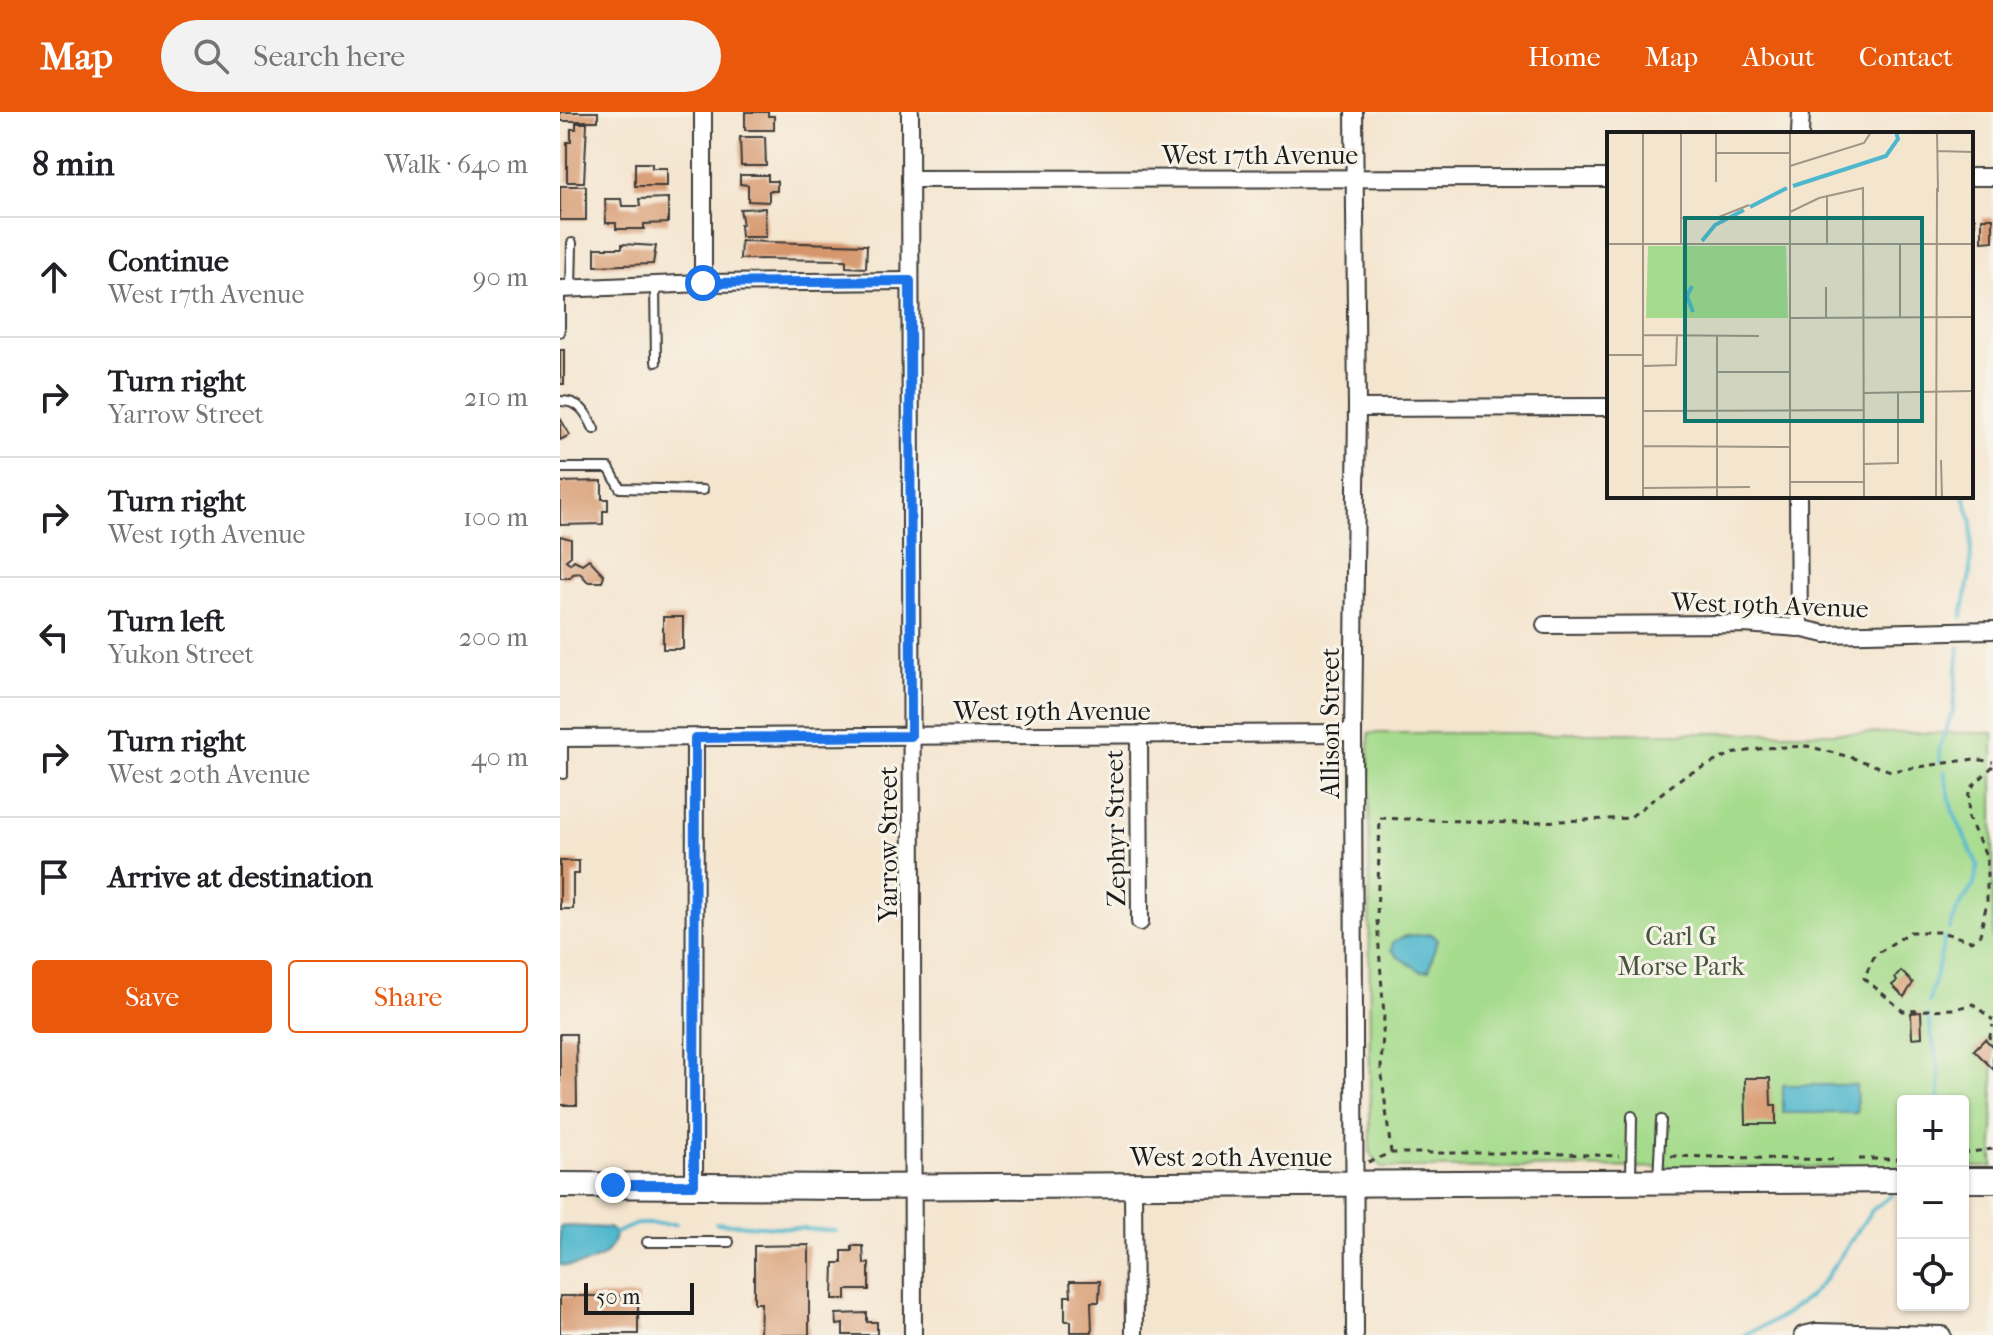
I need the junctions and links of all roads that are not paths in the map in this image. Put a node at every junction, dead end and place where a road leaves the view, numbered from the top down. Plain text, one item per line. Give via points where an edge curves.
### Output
1 (703, 112) edge
2 (910, 112) edge
3 (1354, 112) edge
4 (1801, 112) edge
5 (1800, 132) edge
6 (1354, 178) junction
7 (1607, 178) edge
8 (910, 179) junction
9 (572, 243) dead end
10 (910, 281) junction
11 (703, 283) junction
12 (655, 285) junction
13 (564, 289) edge
14 (560, 332) edge
15 (656, 362) dead end
16 (560, 401) edge
17 (1607, 407) edge
18 (1357, 408) junction
19 (594, 429) dead end
20 (560, 468) edge
21 (703, 490) dead end
22 (1798, 498) edge
23 (1545, 625) dead end
24 (1799, 628) junction
25 (1993, 630) edge
26 (1353, 733) junction
27 (1139, 735) junction
28 (911, 736) junction
29 (562, 738) edge
30 (695, 738) junction
31 (563, 774) dead end
32 (1140, 922) dead end
33 (1632, 1116) dead end
34 (1661, 1120) dead end
35 (1354, 1175) junction
36 (1897, 1180) edge
37 (1969, 1180) edge
38 (1993, 1180) edge
39 (1631, 1181) junction
40 (1658, 1181) junction
41 (566, 1182) edge
42 (694, 1185) junction
43 (1133, 1185) junction
44 (912, 1187) junction
45 (647, 1242) dead end
46 (729, 1242) dead end
47 (913, 1335) edge
48 (1134, 1335) edge
49 (1355, 1335) edge
50 (1803, 1335) edge
51 (1942, 1335) edge

1 - 11 street
2 - 8 street, Yarrow Street
3 - 6 street, Allison Street
4 - 5 street
6 - 7 street, West 17th Avenue
6 - 8 street, West 17th Avenue
6 - 18 street, Allison Street
8 - 10 street, Yarrow Street
9 - 13 lane
10 - 11 street
10 - 28 street, Yarrow Street
11 - 12 street
12 - 13 street
12 - 15 lane
13 - 14 lane
16 - 19 lane via 585,410
17 - 18 street
18 - 26 street, Allison Street
20 - 21 lane via 609,468 620,488
22 - 24 street
23 - 24 street, West 19th Avenue
24 - 25 street, West 19th Avenue via 1825,634
26 - 27 street, West 19th Avenue
26 - 35 street, Allison Street
27 - 28 street, West 19th Avenue
27 - 32 street, Zephyr Street
28 - 30 street, West 19th Avenue
28 - 44 street, Yarrow Street
29 - 30 street, West 19th Avenue
29 - 31 lane
30 - 42 street
33 - 39 lane
34 - 40 lane
35 - 39 street, West 20th Avenue
35 - 43 street, West 20th Avenue
35 - 49 street, Allison Street
36 - 40 street, West 20th Avenue
37 - 38 street
39 - 40 street, West 20th Avenue
41 - 42 street, West 20th Avenue
42 - 44 street, West 20th Avenue
43 - 44 street, West 20th Avenue
43 - 48 street
44 - 47 street, Yarrow Street
45 - 46 lane
50 - 51 street

